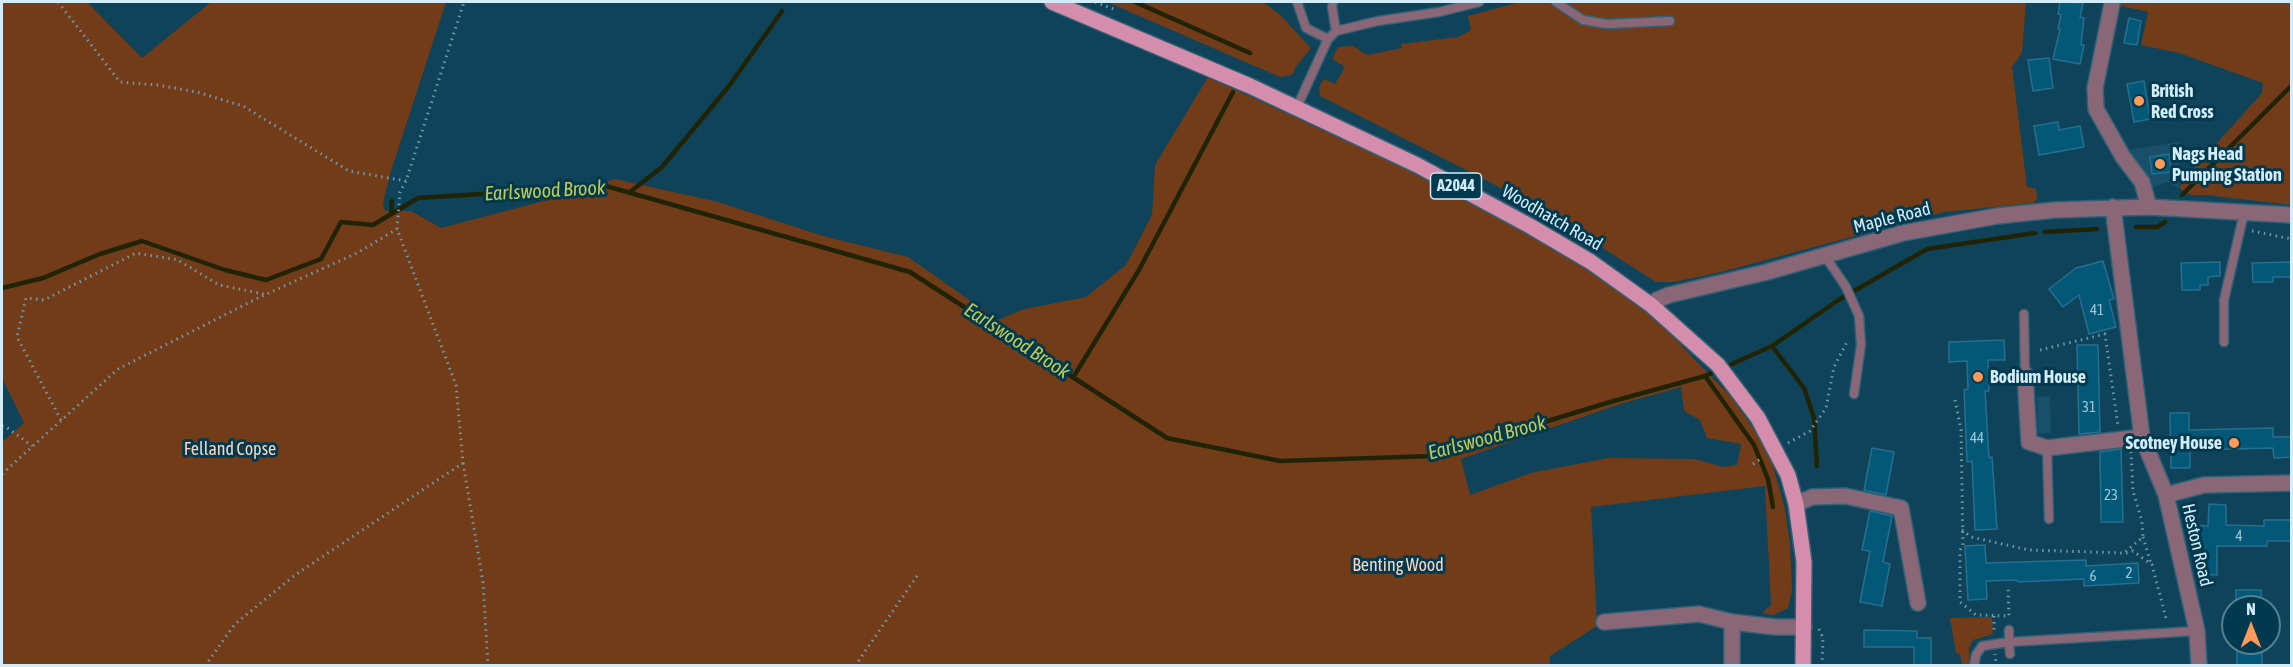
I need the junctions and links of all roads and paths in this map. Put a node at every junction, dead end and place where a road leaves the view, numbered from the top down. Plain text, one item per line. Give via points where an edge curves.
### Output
1 (58, 2) edge
2 (464, 2) edge
3 (1052, 2) edge
4 (1297, 2) edge
5 (1333, 2) edge
6 (1479, 2) edge
7 (1556, 2) edge
8 (2112, 3) edge
9 (1670, 21) dead end
10 (1336, 31) junction
11 (1328, 39) junction
12 (1297, 107) junction
13 (406, 181) junction
14 (2113, 207) junction
15 (2150, 207) junction
16 (2244, 213) junction
17 (2292, 215) edge
18 (397, 229) junction
19 (2241, 229) junction
20 (2292, 238) edge
21 (1825, 256) junction
22 (266, 294) junction
23 (1651, 305) junction
24 (2024, 314) dead end
25 (1859, 316) junction
26 (2224, 342) dead end
27 (2040, 350) dead end
28 (2025, 374) joint
29 (1854, 394) dead end
30 (1955, 400) dead end
31 (61, 420) junction
32 (2, 426) edge
33 (1810, 431) dead end
34 (2131, 439) junction
35 (32, 446) junction
36 (2047, 448) junction
37 (1765, 456) dead end
38 (463, 463) junction
39 (1753, 464) dead end
40 (2, 474) edge
41 (2292, 483) edge
42 (2166, 495) junction
43 (1796, 504) junction
44 (2049, 519) dead end
45 (1962, 531) junction
46 (2143, 537) junction
47 (2124, 553) junction
48 (2152, 566) junction
49 (919, 573) dead end
50 (2008, 587) dead end
51 (1918, 603) dead end
52 (1605, 622) dead end
53 (1732, 622) junction
54 (1803, 627) junction
55 (2009, 630) dead end
56 (2198, 631) junction
57 (2170, 633) junction
58 (2009, 642) junction
59 (2010, 654) dead end
60 (205, 666) edge
61 (488, 666) edge
62 (855, 666) edge
63 (1732, 666) edge
64 (1803, 666) edge
65 (1974, 666) edge
66 (2199, 666) edge

1 - 13 path via 120,82 198,92 243,106 349,171
2 - 13 path
3 - 12 main road, Woodhatch Road / A2044
4 - 11 lane via 1306,28
5 - 10 lane
6 - 10 lane
7 - 9 lane via 1583,20 1607,24
8 - 15 street via 2096,88 2096,109 2123,158 2142,182
10 - 11 lane
11 - 12 lane
12 - 23 main road, Woodhatch Road / A2044 via 1530,225
13 - 18 path via 400,192
14 - 15 street, Maple Road
14 - 21 street, Maple Road via 2020,213 1951,224
14 - 34 street, Heston Road
15 - 16 street, Maple Road
16 - 17 street, Maple Road
16 - 19 lane
18 - 22 path via 357,253
18 - 38 path via 456,385
19 - 20 path
19 - 26 lane via 2224,300
21 - 23 street, Maple Road via 1669,295
21 - 25 lane
22 - 31 path via 118,369
22 - 31 path via 219,285 178,260 136,253 44,300 26,298 17,337
23 - 43 main road, Woodhatch Road / A2044 via 1718,365 1758,418 1788,475
24 - 28 lane
25 - 29 lane via 1861,345
25 - 33 path via 1834,367 1826,408
27 - 34 path via 2105,334
28 - 36 street via 2029,442
30 - 45 path via 1961,430
31 - 35 path
32 - 35 path
34 - 36 street
34 - 42 street, Heston Road
34 - 46 path via 2133,491
35 - 40 path
36 - 44 lane
37 - 39 path
38 - 60 path via 295,575 235,624
38 - 61 path via 483,582
41 - 42 street via 2204,485
42 - 56 street, Heston Road
43 - 51 street via 1812,497 1845,496 1901,508
43 - 54 main road, Woodhatch Road / A2044 via 1803,562
45 - 47 path via 1971,537 2029,550
45 - 50 path via 1960,602 1976,615 2009,616
46 - 47 path
46 - 48 path
47 - 48 path via 2133,551
48 - 57 path
49 - 62 path
52 - 53 street via 1700,614
53 - 54 street
53 - 63 street
54 - 64 main road, Woodhatch Road / A2044
55 - 58 lane
56 - 57 lane
56 - 66 street, Heston Road
57 - 58 lane
58 - 59 lane
58 - 65 lane via 1982,646

